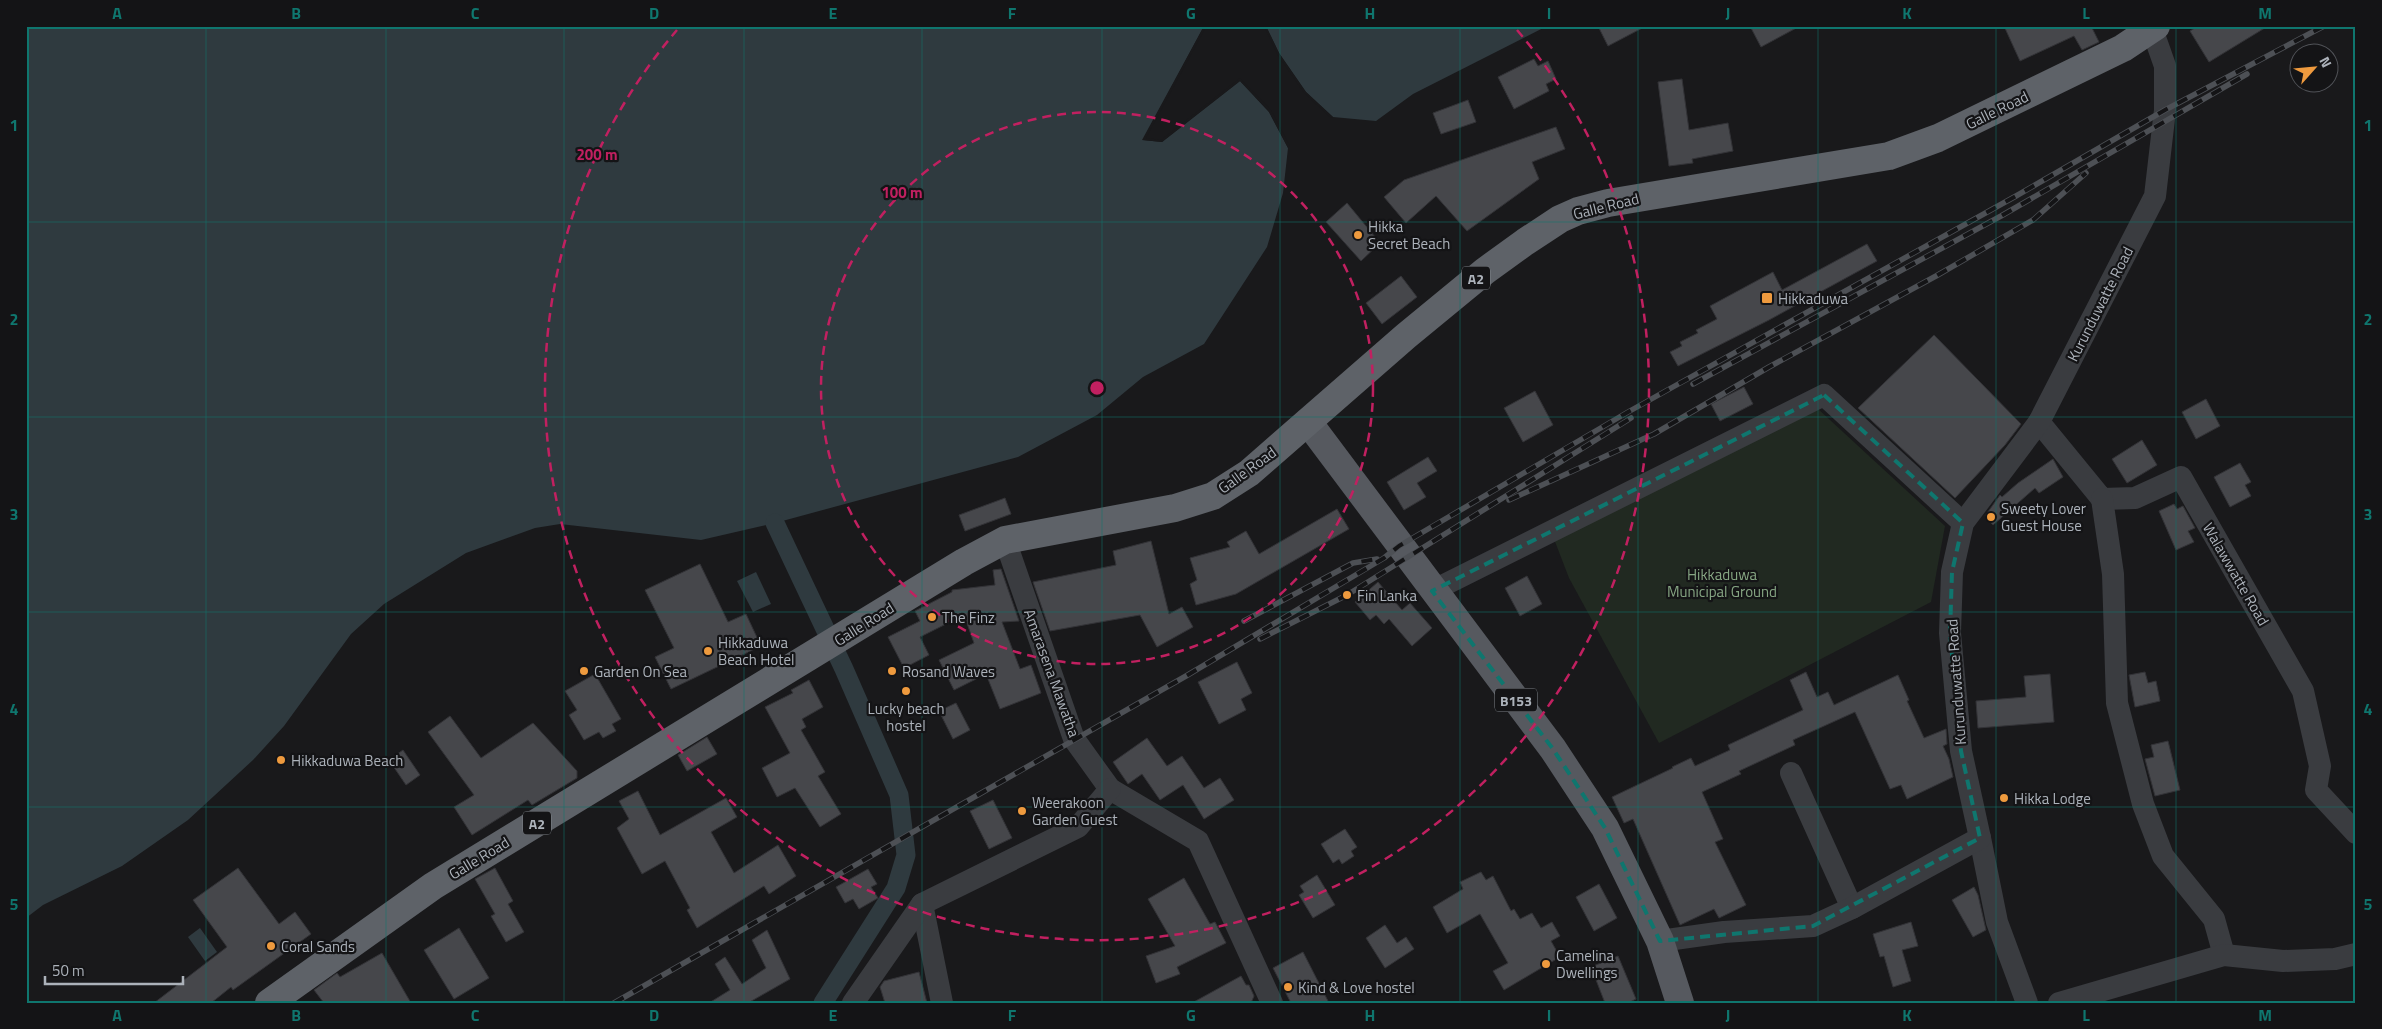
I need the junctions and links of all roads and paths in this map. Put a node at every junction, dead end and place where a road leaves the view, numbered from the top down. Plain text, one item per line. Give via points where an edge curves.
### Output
1 (2154, 28) edge
2 (1308, 422) junction
3 (2039, 422) junction
4 (2102, 499) junction
5 (1963, 523) junction
6 (1005, 540) junction
7 (1432, 591) junction
8 (1791, 773) dead end
9 (1110, 789) junction
10 (2356, 833) edge
11 (1980, 838) junction
12 (922, 904) junction
13 (1852, 908) junction
14 (1660, 941) junction
15 (2356, 954) edge
16 (2224, 955) junction
17 (269, 1003) edge
18 (853, 1003) edge
19 (942, 1003) edge
20 (1272, 1003) edge
21 (1680, 1003) edge
22 (2027, 1003) edge
23 (2059, 1003) edge

1 - 2 highway, Galle Road / A2 via 2123,48 1947,134 1889,156 1608,203 1578,211 1485,270
1 - 3 street, Kurunduwatte Road via 2165,66 2164,117 2155,196
2 - 6 highway, Galle Road / A2 via 1249,473 1213,496 1175,508
2 - 7 main road, B153
3 - 4 street
3 - 5 street, Kurunduwatte Road
4 - 10 street, Walawwatte Road via 2135,498 2181,477 2303,691 2320,766 2316,790
4 - 16 street via 2113,574 2117,703 2143,804 2163,856 2214,919
5 - 7 street via 1824,395
5 - 11 street, Kurunduwatte Road via 1952,572 1950,633 1961,751
6 - 9 street, Amarasena Mawatha via 1074,739
6 - 17 highway, Galle Road / A2 via 433,886
7 - 14 main road, B153 via 1553,749 1600,820
8 - 13 street
9 - 12 street via 1078,827
9 - 20 street, Amarasena Mawatha via 1198,841
11 - 13 street
11 - 22 street via 1997,922
12 - 18 street
12 - 19 street
13 - 14 street via 1813,926 1724,932
14 - 21 main road, B153
15 - 16 street via 2335,959 2283,961
16 - 23 street

